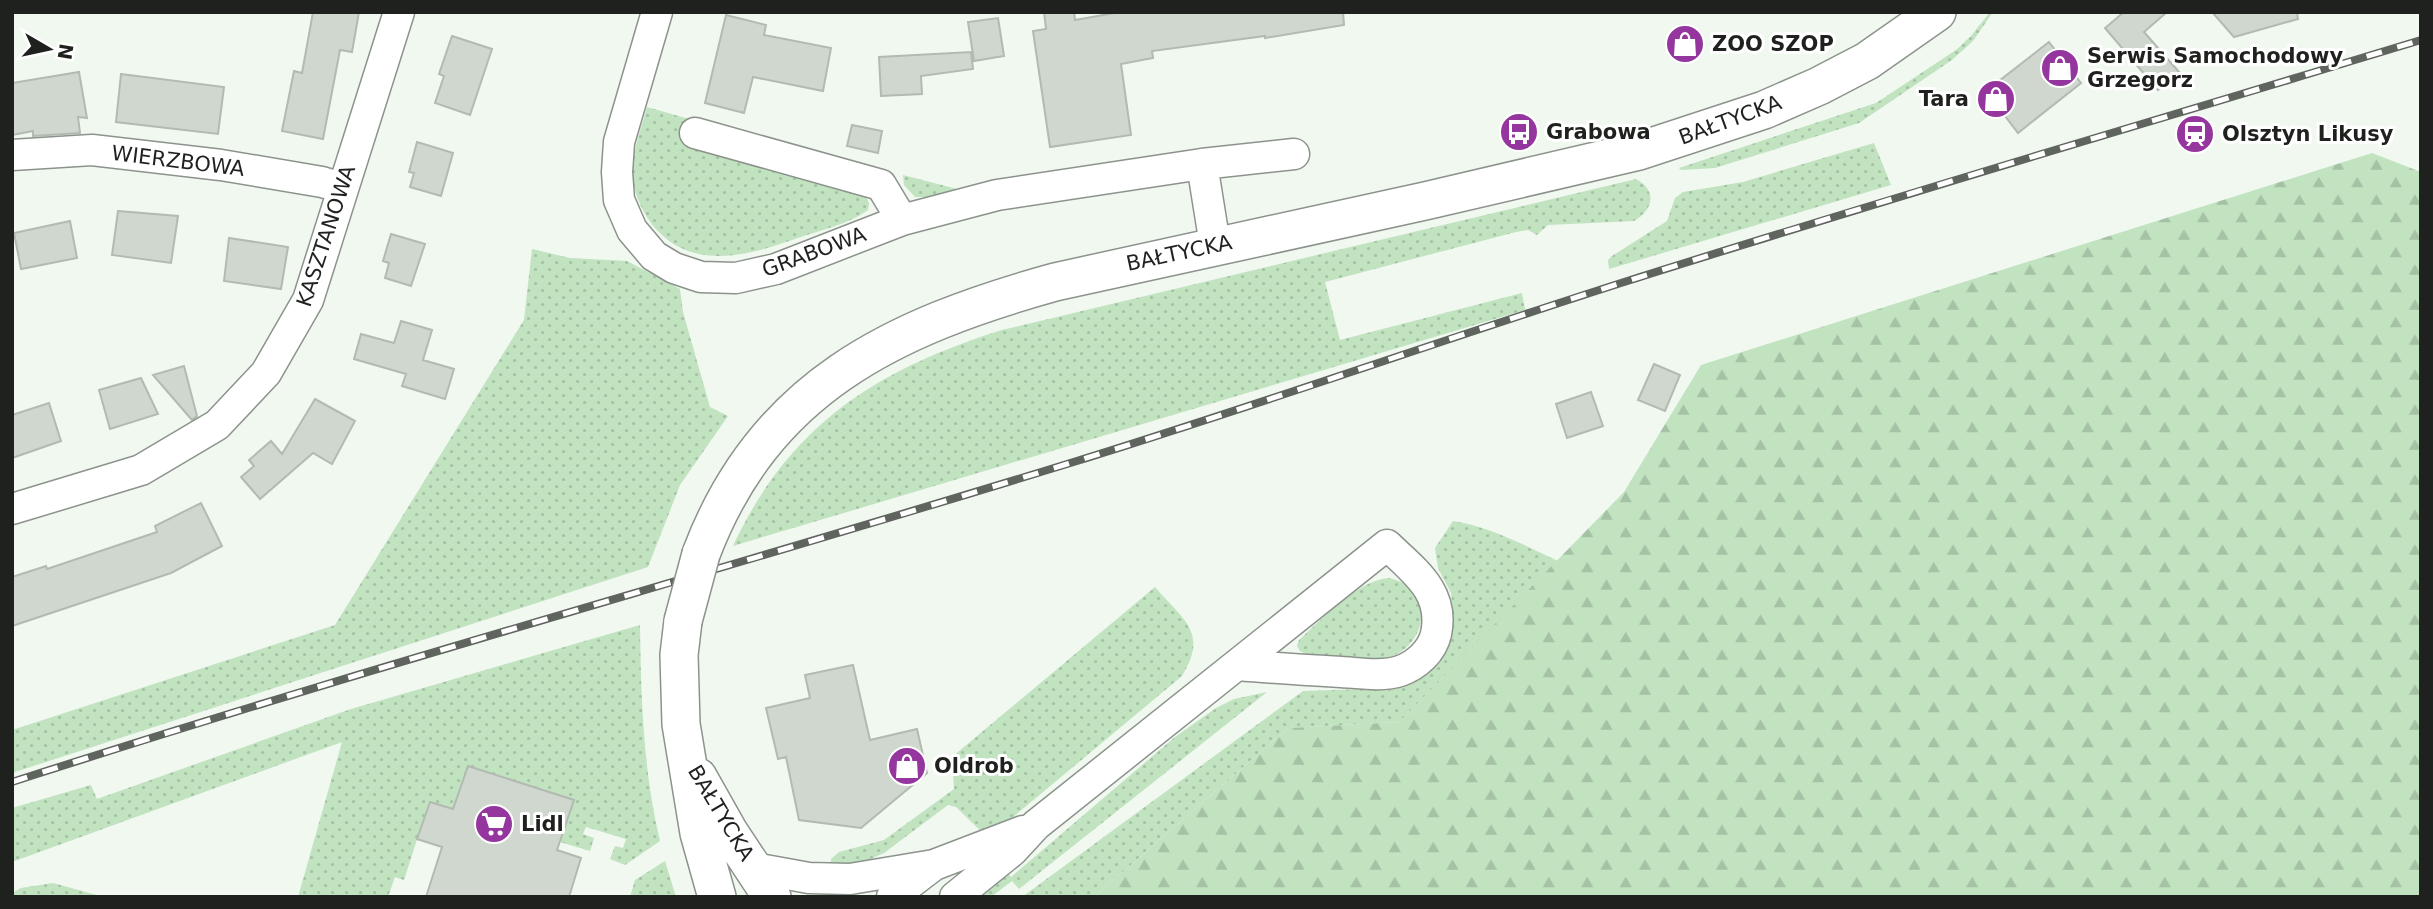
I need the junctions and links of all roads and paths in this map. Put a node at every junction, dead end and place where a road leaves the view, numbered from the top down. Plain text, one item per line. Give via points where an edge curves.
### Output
1 (398, 12) edge
2 (657, 12) edge
3 (1937, 12) edge
4 (695, 133) dead end
5 (1294, 154) dead end
6 (12, 155) edge
7 (1202, 164) junction
8 (342, 188) junction
9 (902, 220) junction
10 (1215, 245) junction
11 (12, 509) edge
12 (1238, 665) junction
13 (687, 758) junction
14 (1036, 825) junction
15 (934, 865) junction
16 (763, 882) edge
17 (717, 896) edge
18 (892, 897) edge
19 (955, 897) edge

1 - 8 street, KASZTANOWA
2 - 9 street, GRABOWA via 619,142 617,172 619,200 632,230 654,256 701,277 736,278 776,269
3 - 10 main road, BAŁTYCKA via 1867,61 1765,110 1711,129 1536,176
4 - 9 street via 881,185
5 - 7 street, GRABOWA
6 - 8 street, WIERZBOWA via 92,150 221,165
7 - 9 street, GRABOWA via 997,195
7 - 10 street
8 - 11 street, KASZTANOWA via 308,300 266,373 217,425 141,470
10 - 13 main road, BAŁTYCKA, bridge via 1019,292 926,325 855,361 802,402 762,444 721,506 701,554 679,655
12 - 12 street, BAŁTYCKA via 1377,674 1400,671 1427,653 1435,639 1437,607 1422,578 1387,545
12 - 14 street, BAŁTYCKA
13 - 16 main road, BAŁTYCKA
13 - 17 main road, BAŁTYCKA via 699,833
14 - 15 street, BAŁTYCKA
14 - 19 street, BAŁTYCKA
15 - 16 street, BAŁTYCKA via 840,879
15 - 18 street, BAŁTYCKA

